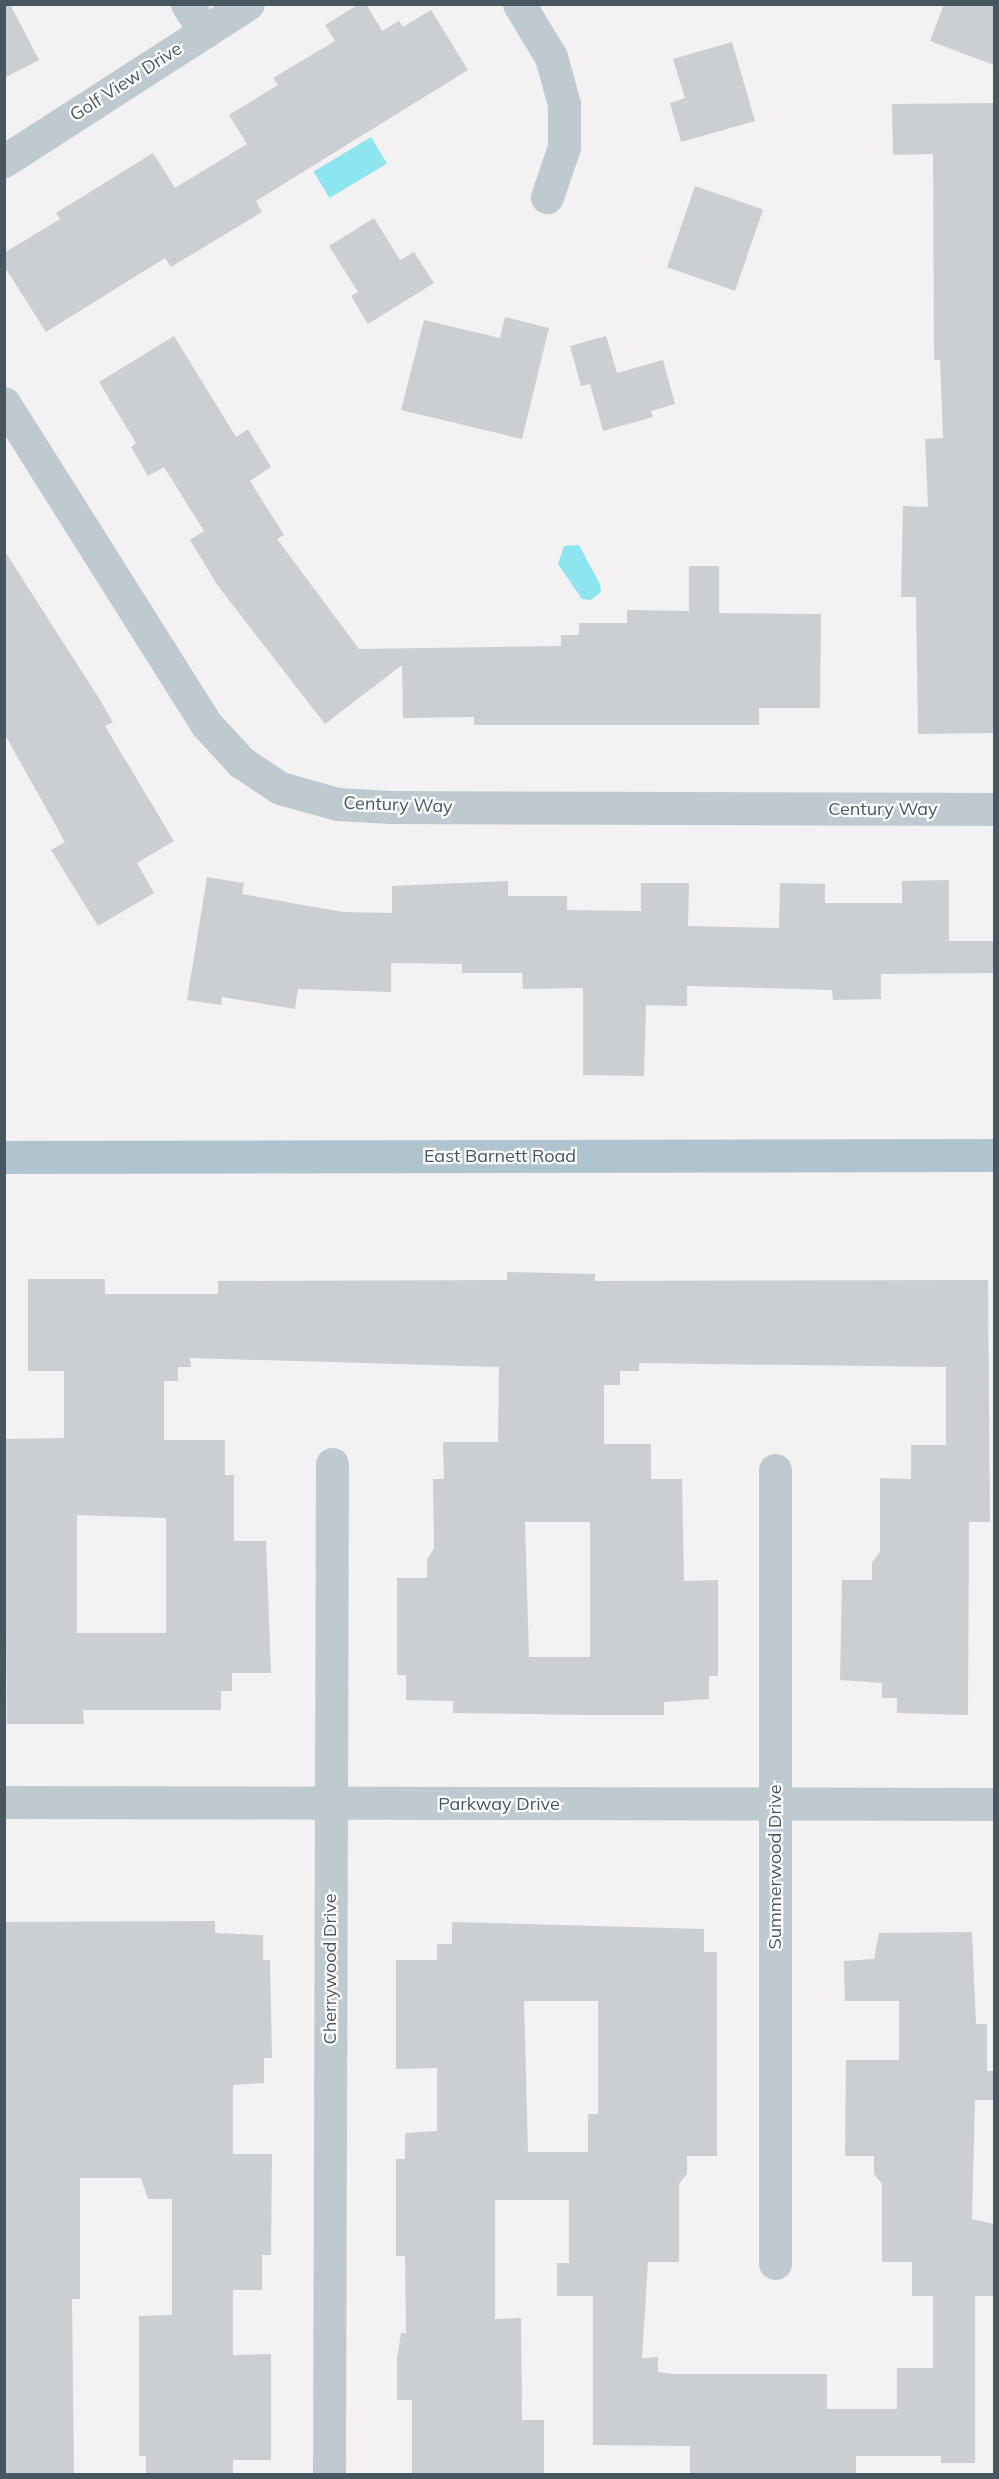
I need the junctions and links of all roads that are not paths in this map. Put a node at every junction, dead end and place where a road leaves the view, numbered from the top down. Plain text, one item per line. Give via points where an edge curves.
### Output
1 (187, 4) edge
2 (248, 4) edge
3 (519, 4) edge
4 (205, 32) junction
5 (4, 161) edge
6 (547, 197) dead end
7 (4, 403) edge
8 (994, 809) edge
9 (994, 1155) edge
10 (4, 1157) edge
11 (332, 1464) dead end
12 (775, 1470) dead end
13 (4, 1802) edge
14 (330, 1803) junction
15 (775, 1804) junction
16 (994, 1804) edge
17 (775, 2263) dead end
18 (329, 2475) edge

1 - 4 street
2 - 4 street, Golf View Drive
3 - 6 street via 551,57 564,104 564,147
4 - 5 street, Golf View Drive
7 - 8 street, Century Way via 206,724 241,762 280,788 337,804 391,807
9 - 10 main road, East Barnett Road
11 - 14 street, Cherrywood Drive
12 - 15 street, Summerwood Drive
13 - 14 street, Parkway Drive
14 - 15 street, Parkway Drive
14 - 18 street, Cherrywood Drive
15 - 16 street, Parkway Drive
15 - 17 street, Summerwood Drive

